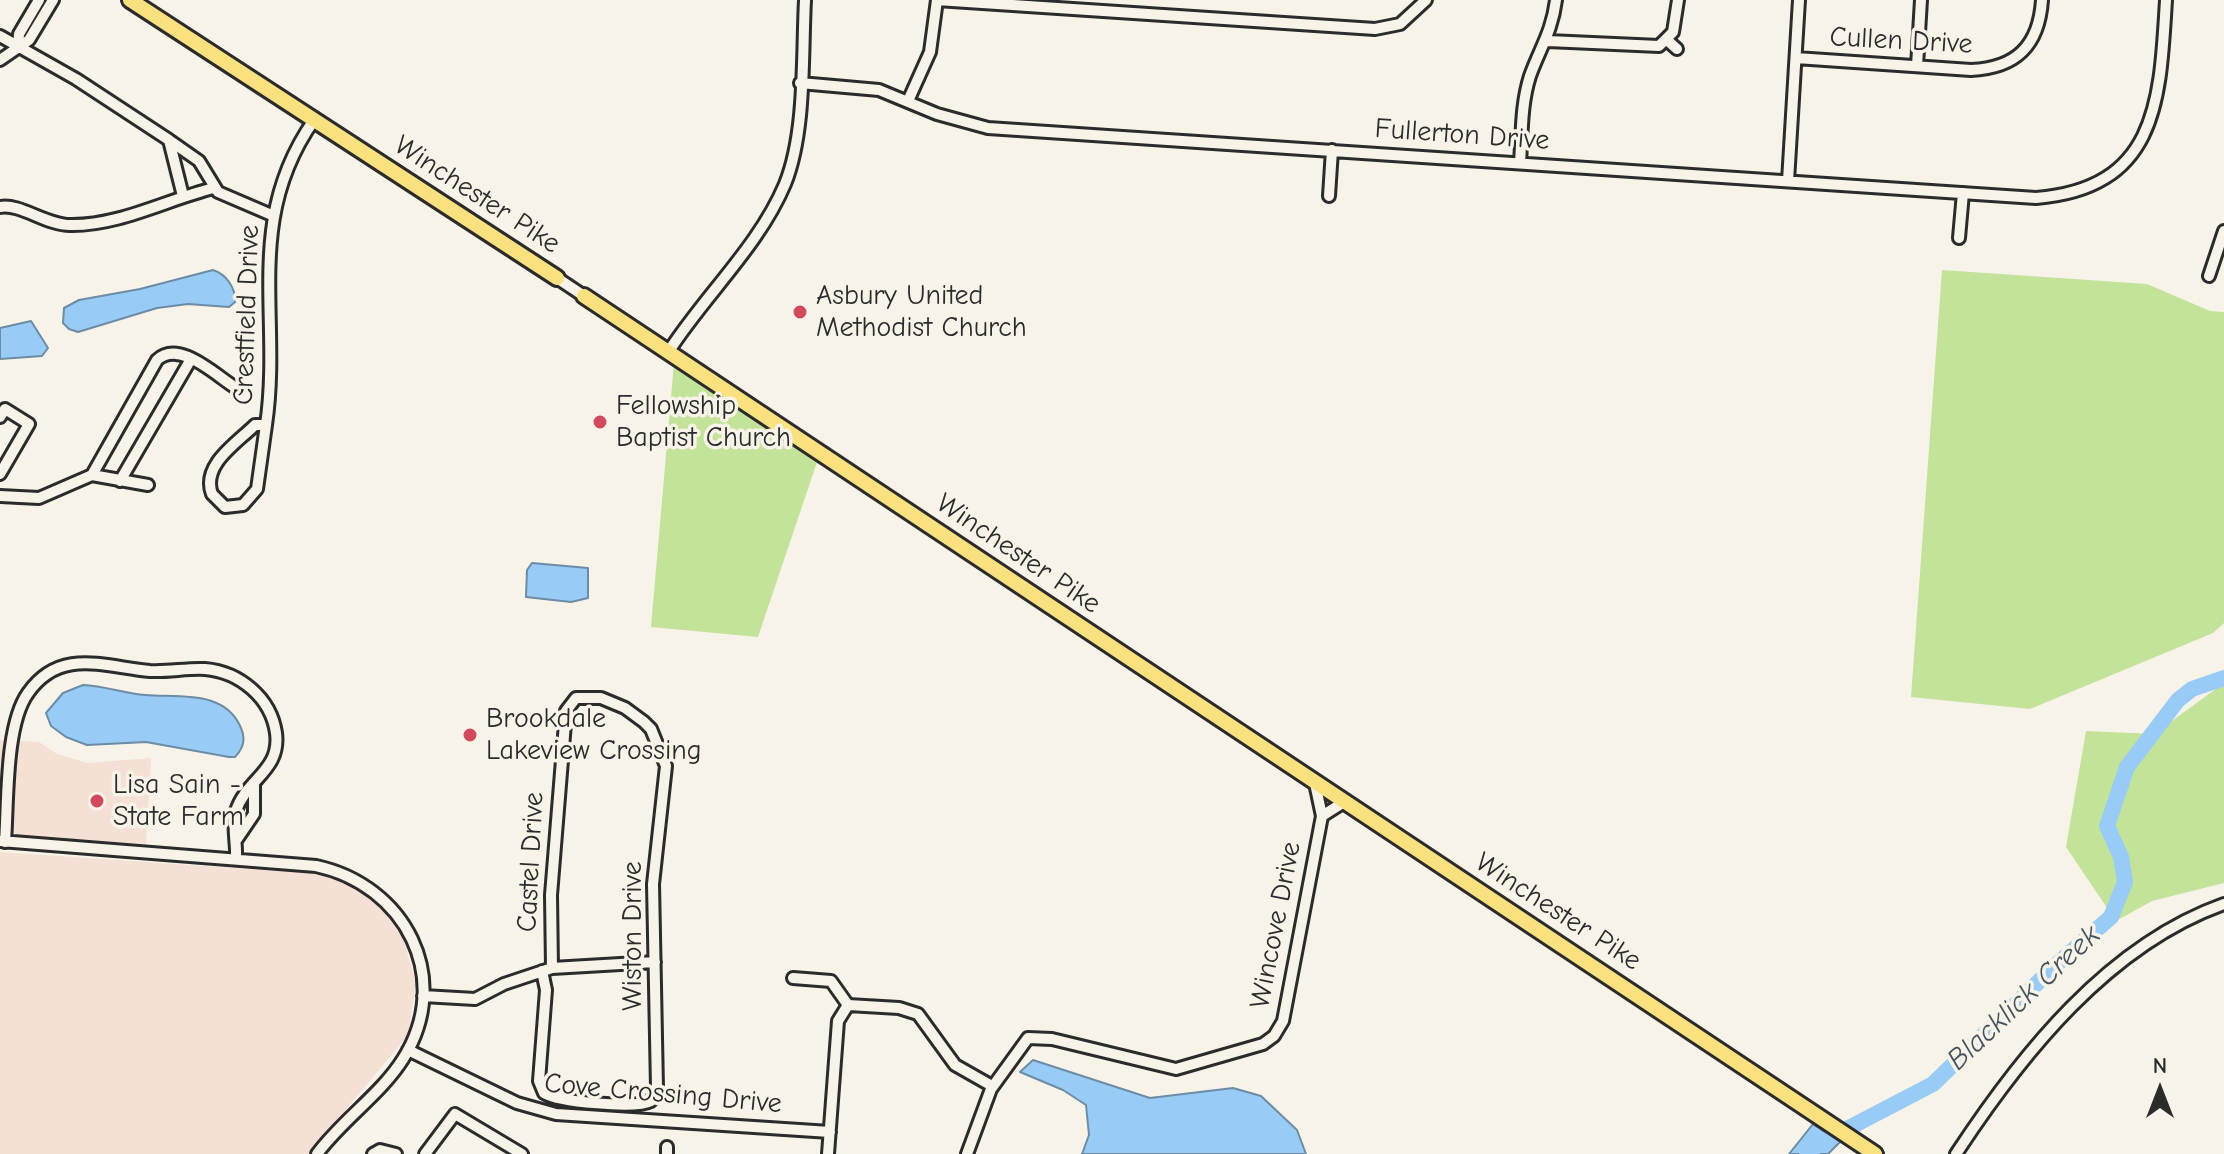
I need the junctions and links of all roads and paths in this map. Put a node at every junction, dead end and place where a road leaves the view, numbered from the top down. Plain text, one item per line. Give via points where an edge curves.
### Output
1 (39, 0) edge
2 (53, 0) edge
3 (130, 0) edge
4 (805, 0) edge
5 (937, 0) edge
6 (1556, 0) edge
7 (1678, 0) edge
8 (1799, 0) edge
9 (1921, 0) edge
10 (2042, 0) edge
11 (2166, 0) edge
12 (1423, 4) edge
13 (0, 36) edge
14 (1667, 40) junction
15 (1548, 41) junction
16 (18, 48) junction
17 (1677, 49) dead end
18 (1796, 58) junction
19 (0, 60) edge
20 (1917, 66) junction
21 (800, 83) junction
22 (908, 101) junction
23 (314, 120) junction
24 (169, 140) junction
25 (1332, 150) junction
26 (1520, 163) junction
27 (1788, 181) junction
28 (214, 188) junction
29 (1963, 193) junction
30 (183, 196) junction
31 (1329, 196) dead end
32 (0, 207) edge
33 (274, 216) junction
34 (2224, 231) edge
35 (1959, 238) dead end
36 (2209, 276) dead end
37 (557, 278) joint
38 (584, 296) joint
39 (669, 351) junction
40 (191, 359) junction
41 (236, 388) dead end
42 (0, 417) edge
43 (266, 425) junction
44 (0, 474) edge
45 (92, 475) junction
46 (120, 481) junction
47 (148, 485) dead end
48 (0, 496) edge
49 (566, 711) joint
50 (1315, 783) junction
51 (254, 785) junction
52 (1344, 802) junction
53 (1322, 816) junction
54 (237, 839) junction
55 (2, 842) edge
56 (236, 859) junction
57 (2224, 904) edge
58 (655, 962) junction
59 (547, 970) junction
60 (793, 978) dead end
61 (423, 996) junction
62 (848, 1005) junction
63 (408, 1050) junction
64 (992, 1086) junction
65 (602, 1102) joint
66 (830, 1132) junction
67 (1869, 1150) edge
68 (321, 1153) edge
69 (373, 1154) edge
70 (396, 1154) edge
71 (425, 1154) edge
72 (522, 1154) edge
73 (828, 1154) edge
74 (967, 1154) edge
75 (1956, 1154) edge

1 - 16 street via 19,34
2 - 16 street via 29,40
3 - 23 main road, Winchester Pike
4 - 21 street
5 - 12 street via 1375,29 1400,24
5 - 22 street via 930,52
6 - 15 street
7 - 14 street
8 - 18 street
9 - 20 street
10 - 20 street, Cullen Drive via 2034,39 2003,66
11 - 29 street, Fullerton Drive via 2157,107 2143,138 2120,165 2092,185 2052,197
13 - 16 street
14 - 15 street via 1650,48
14 - 17 street
15 - 26 street via 1524,102
16 - 19 street
16 - 24 street
18 - 20 street, Cullen Drive
18 - 27 street
21 - 22 street, Fullerton Drive via 879,90
21 - 39 street via 791,162 779,196
22 - 25 street, Fullerton Drive via 988,128
23 - 33 street, Crestfield Drive via 299,144
23 - 37 main road, Winchester Pike
24 - 28 street via 199,161
24 - 30 street
25 - 26 street, Fullerton Drive
25 - 31 street
26 - 27 street, Fullerton Drive
27 - 29 street, Fullerton Drive
28 - 30 street
28 - 33 street
29 - 35 street
30 - 32 street via 83,225 48,223 13,206
33 - 43 street, Crestfield Drive via 267,277 272,350
34 - 36 street
37 - 38 street, Winchester Pike
38 - 39 main road, Winchester Pike
39 - 50 main road, Winchester Pike
40 - 41 street
40 - 45 street via 171,352 157,360
40 - 46 street
42 - 44 street via 5,409 29,424
43 - 43 street, Crestfield Drive via 255,425 216,464 210,488 225,507 243,505 255,493
45 - 46 street
45 - 48 street via 39,498
46 - 47 street
49 - 58 street, Wiston Drive via 583,697 625,708 651,729 664,758 667,778 653,884
49 - 59 street, Castel Drive
50 - 52 main road, Winchester Pike
50 - 53 street, Wincove Drive
51 - 54 street via 254,814
51 - 54 street via 236,813
51 - 55 street via 272,765 276,732 269,709 240,681 207,669 66,664 27,693 15,727
52 - 53 street, Wincove Drive
52 - 67 main road, Winchester Pike
53 - 64 street, Wincove Drive via 1283,1021 1269,1041 1176,1069 1032,1037 1023,1041
54 - 56 street
55 - 56 street
56 - 61 street via 329,869 367,885 402,919 415,946
57 - 75 street via 2158,936 2104,978 2000,1088
58 - 59 street
58 - 65 street, Wiston Drive via 656,1092 646,1104
59 - 61 street via 475,999
59 - 65 street, Castel Drive via 541,1089 555,1098
60 - 62 street via 831,981
61 - 63 street
62 - 64 street via 918,1014 955,1065
62 - 66 street via 838,1021
63 - 66 street, Cove Crossing Drive via 517,1103 556,1114
63 - 68 street
64 - 74 street, Wincove Drive
66 - 73 street
69 - 70 street
71 - 72 street via 455,1114

